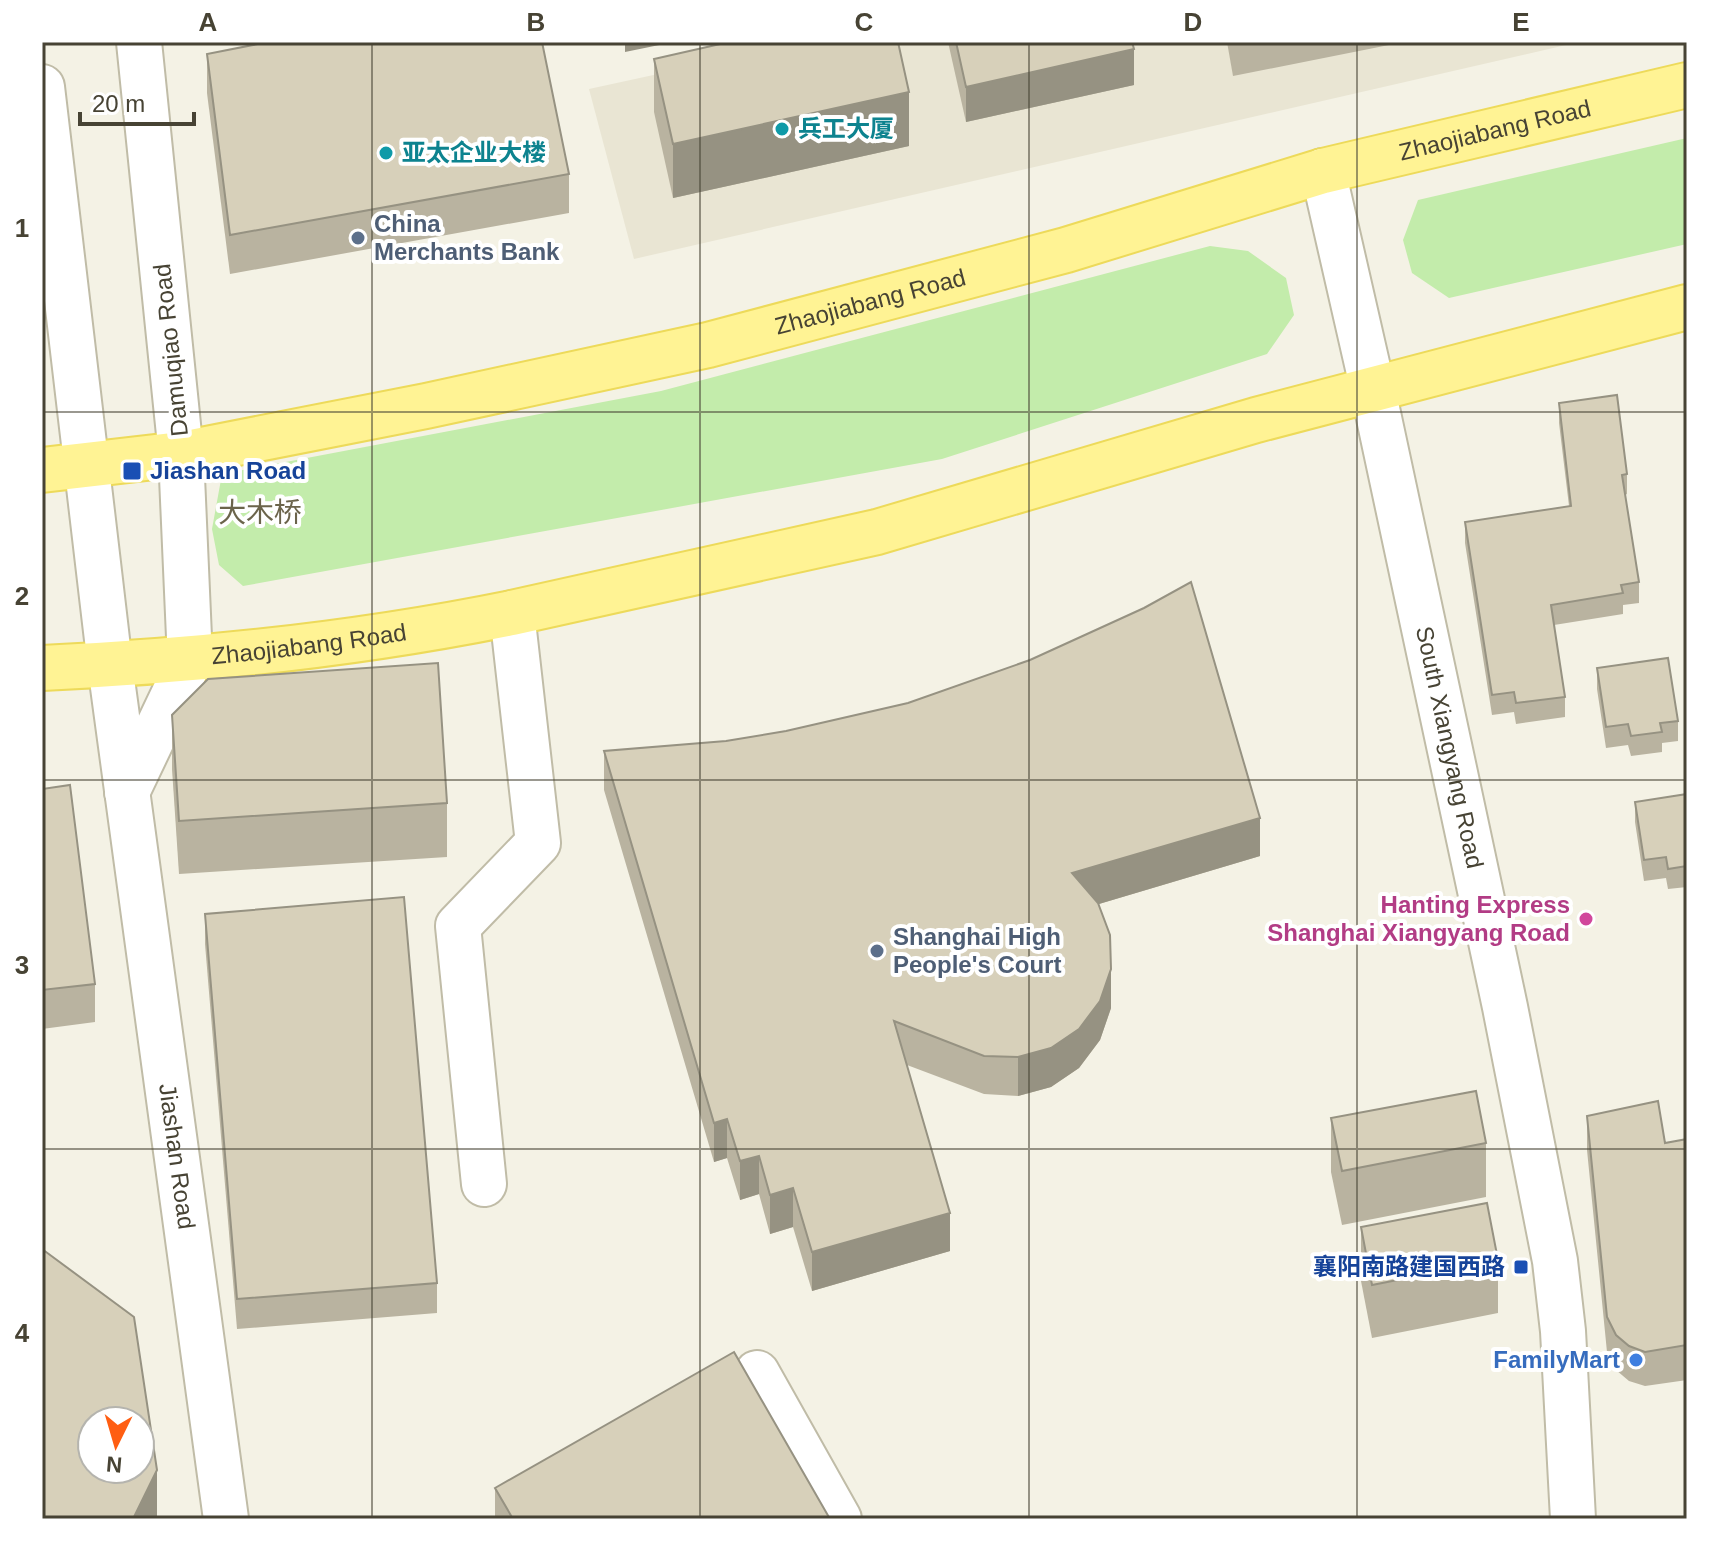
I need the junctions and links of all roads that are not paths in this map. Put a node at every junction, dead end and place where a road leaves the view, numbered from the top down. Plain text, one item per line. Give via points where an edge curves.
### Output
1 (139, 42) edge
2 (1687, 85) edge
3 (42, 87) edge
4 (1323, 171) junction
5 (1687, 307) edge
6 (1373, 390) junction
7 (181, 454) junction
8 (88, 463) junction
9 (42, 470) edge
10 (512, 613) junction
11 (190, 660) junction
12 (110, 665) junction
13 (42, 668) edge
14 (127, 792) junction
15 (484, 1184) dead end
16 (757, 1373) dead end
17 (226, 1519) edge
18 (839, 1519) edge
19 (1573, 1519) edge

1 - 7 street, Damuqiao Road
2 - 4 main road, Zhaojiabang Road
3 - 8 street
4 - 6 street, South Xiangyang Road
4 - 7 main road, Zhaojiabang Road via 1066,250 708,345
5 - 6 main road, Zhaojiabang Road
6 - 10 main road, Zhaojiabang Road via 877,532
6 - 19 street, South Xiangyang Road via 1555,1261
7 - 8 main road, Zhaojiabang Road
7 - 11 street, Damuqiao Road
8 - 9 main road, Zhaojiabang Road
8 - 12 street
10 - 11 main road, Zhaojiabang Road
10 - 15 street via 538,843 458,926
11 - 12 main road, Zhaojiabang Road
11 - 14 street
12 - 13 main road, Zhaojiabang Road
12 - 14 street, Jiashan Road
14 - 17 street, Jiashan Road
16 - 18 street

